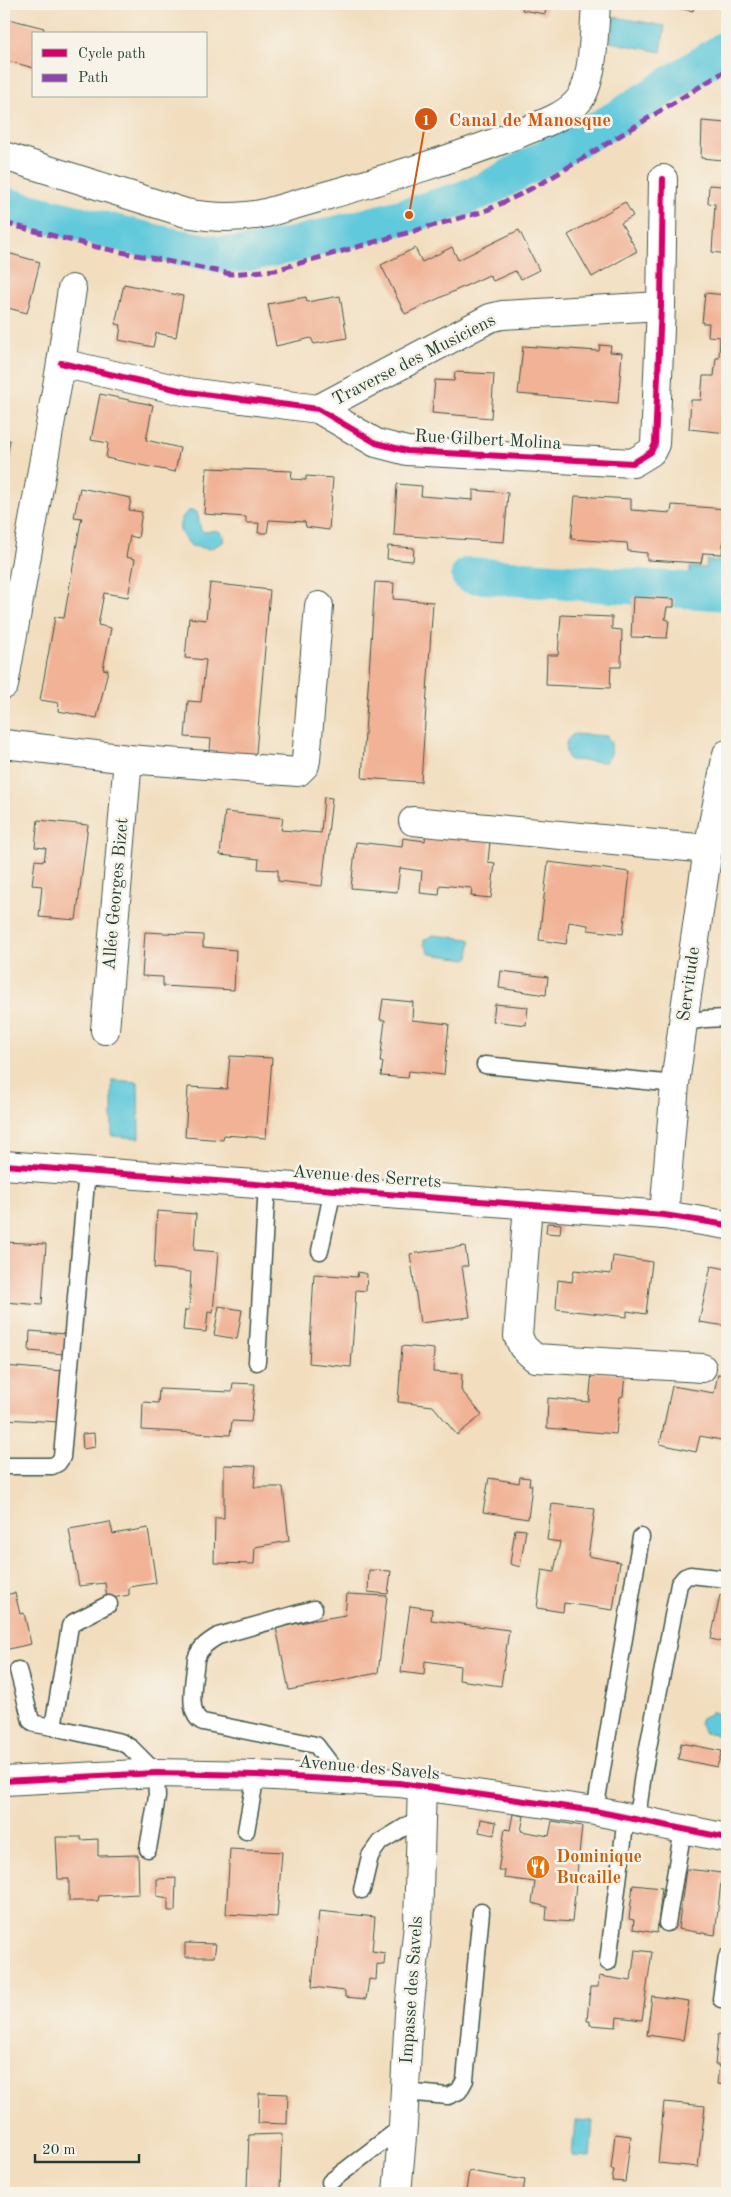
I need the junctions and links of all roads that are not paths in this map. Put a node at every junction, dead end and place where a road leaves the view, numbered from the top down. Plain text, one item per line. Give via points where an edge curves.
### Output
1 (596, 4) edge
2 (4, 156) edge
3 (663, 179) dead end
4 (72, 289) dead end
5 (661, 306) junction
6 (61, 363) junction
7 (318, 410) junction
8 (319, 606) dead end
9 (4, 685) edge
10 (4, 744) edge
11 (727, 754) edge
12 (128, 759) junction
13 (413, 821) dead end
14 (708, 849) junction
15 (727, 1018) edge
16 (683, 1023) junction
17 (105, 1030) dead end
18 (485, 1065) dead end
19 (675, 1084) junction
20 (4, 1165) edge
21 (87, 1171) junction
22 (268, 1184) junction
23 (333, 1189) junction
24 (528, 1204) junction
25 (664, 1215) junction
26 (727, 1225) edge
27 (320, 1251) dead end
28 (257, 1362) dead end
29 (702, 1368) dead end
30 (4, 1466) edge
31 (641, 1537) dead end
32 (727, 1579) edge
33 (110, 1604) dead end
34 (314, 1610) dead end
35 (18, 1670) dead end
36 (52, 1727) junction
37 (156, 1773) junction
38 (256, 1774) junction
39 (342, 1779) junction
40 (4, 1781) edge
41 (422, 1786) junction
42 (594, 1811) junction
43 (421, 1817) junction
44 (631, 1818) junction
45 (683, 1829) junction
46 (246, 1831) dead end
47 (727, 1838) edge
48 (148, 1849) dead end
49 (362, 1890) dead end
50 (481, 1912) dead end
51 (667, 1923) dead end
52 (727, 1957) edge
53 (608, 1962) dead end
54 (721, 1999) dead end
55 (405, 2092) junction
56 (404, 2126) junction
57 (330, 2182) dead end
58 (398, 2193) edge

1 - 2 street via 589,76 584,92 578,102 550,121 485,147 248,217 216,218 186,213
3 - 5 street, Rue Gilbert Molina
4 - 6 street
5 - 7 street, Traverse des Musiciens via 490,318
5 - 7 street, Rue Gilbert Molina via 655,444 651,452 633,463 407,451 376,443
6 - 7 street, Rue Gilbert Molina via 188,392
6 - 9 street
8 - 12 street via 306,760 302,770 292,773
10 - 12 street
11 - 14 street, Servitude
12 - 17 street, Allée Georges Bizet
13 - 14 street
14 - 16 street, Servitude
15 - 16 lane
16 - 19 street, Servitude
18 - 19 lane
19 - 25 street, Servitude
20 - 21 street, Avenue des Serrets
21 - 22 street, Avenue des Serrets
21 - 30 lane via 62,1457 52,1466
22 - 23 street, Avenue des Serrets
22 - 28 lane
23 - 24 street, Avenue des Serrets
23 - 27 lane
24 - 25 street, Avenue des Serrets
24 - 29 street via 518,1336 523,1347 535,1358
25 - 26 street, Avenue des Serrets
31 - 42 lane
32 - 44 lane via 690,1575 676,1591
33 - 36 lane via 70,1626
34 - 39 lane via 218,1636 207,1642 196,1659 192,1710 203,1722 316,1745
35 - 36 lane via 31,1721
36 - 37 lane via 121,1742
37 - 38 street, Avenue des Savels
37 - 40 street, Avenue des Savels
37 - 48 lane via 157,1797
38 - 39 street, Avenue des Savels
38 - 46 lane
39 - 41 street, Avenue des Savels
41 - 42 street, Avenue des Savels
41 - 43 street, Impasse des Savels
42 - 44 street, Avenue des Savels
43 - 49 lane via 380,1842 370,1856
43 - 55 street, Impasse des Savels via 418,1924
44 - 45 street, Avenue des Savels
44 - 53 lane
45 - 47 street, Avenue des Savels
45 - 51 lane
50 - 55 lane via 465,2080 459,2091 448,2096
52 - 54 lane
55 - 56 street, Impasse des Savels
56 - 57 lane
56 - 58 street, Impasse des Savels

